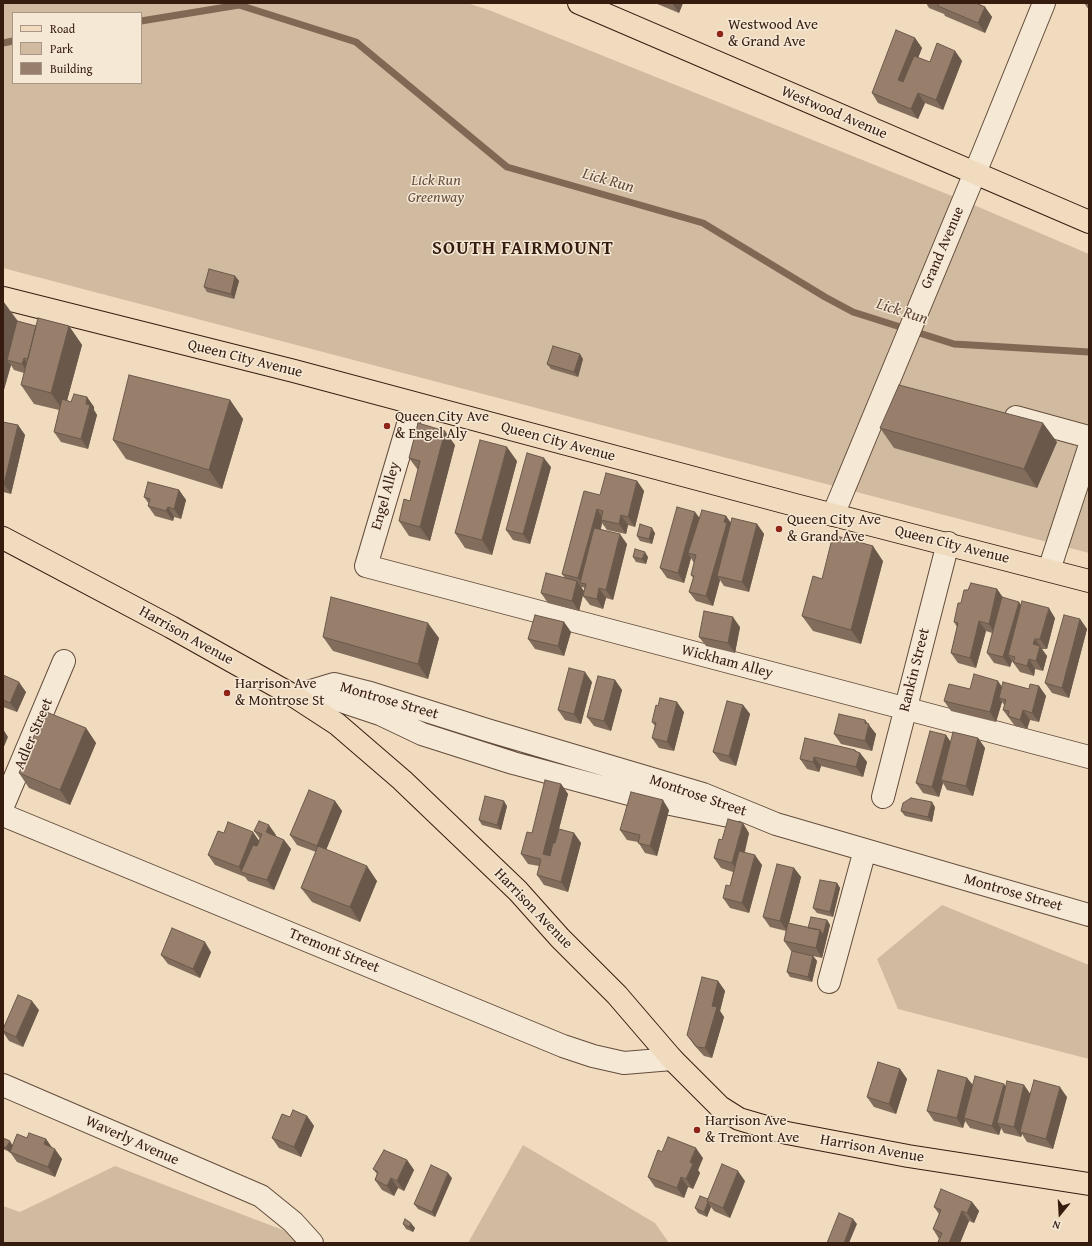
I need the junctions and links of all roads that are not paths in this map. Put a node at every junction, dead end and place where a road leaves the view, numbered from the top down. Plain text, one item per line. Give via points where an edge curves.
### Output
1 (580, 3) edge
2 (1044, 3) edge
3 (974, 174) junction
4 (1089, 222) edge
5 (3, 298) edge
6 (414, 404) junction
7 (997, 412) edge
8 (1089, 437) edge
9 (1089, 448) edge
10 (833, 515) junction
11 (4, 540) edge
12 (948, 543) junction
13 (366, 566) joint
14 (1049, 570) junction
15 (1089, 581) edge
16 (64, 662) dead end
17 (294, 696) junction
18 (906, 709) junction
19 (1089, 757) edge
20 (883, 797) dead end
21 (3, 806) edge
22 (3, 815) edge
23 (865, 850) junction
24 (1089, 915) edge
25 (828, 982) dead end
26 (672, 1059) junction
27 (3, 1085) edge
28 (1089, 1184) edge
29 (312, 1243) edge

1 - 3 main road, Westwood Avenue
2 - 3 street, Grand Avenue
3 - 4 main road, Westwood Avenue
3 - 10 street, Grand Avenue via 901,351 897,386
5 - 6 main road, Queen City Avenue
6 - 10 main road, Queen City Avenue
6 - 13 street, Engel Alley
7 - 8 street
9 - 14 street
10 - 12 main road, Queen City Avenue
11 - 17 main road, Harrison Avenue via 92,584
12 - 14 main road, Queen City Avenue
12 - 18 street, Rankin Street
13 - 18 street, Wickham Alley
14 - 15 main road, Queen City Avenue
16 - 21 street, Adler Street
17 - 23 street, Montrose Street via 334,684 370,693 703,794 776,824
17 - 26 main road, Harrison Avenue via 337,724 402,780 485,859 617,994
18 - 19 street, Wickham Alley
18 - 20 street, Rankin Street
22 - 26 street, Tremont Street via 563,1046 624,1063
23 - 24 street, Montrose Street
23 - 25 street
26 - 28 main road, Harrison Avenue via 720,1107 739,1119 768,1128 908,1156
27 - 29 street, Waverly Avenue via 261,1196 293,1222

